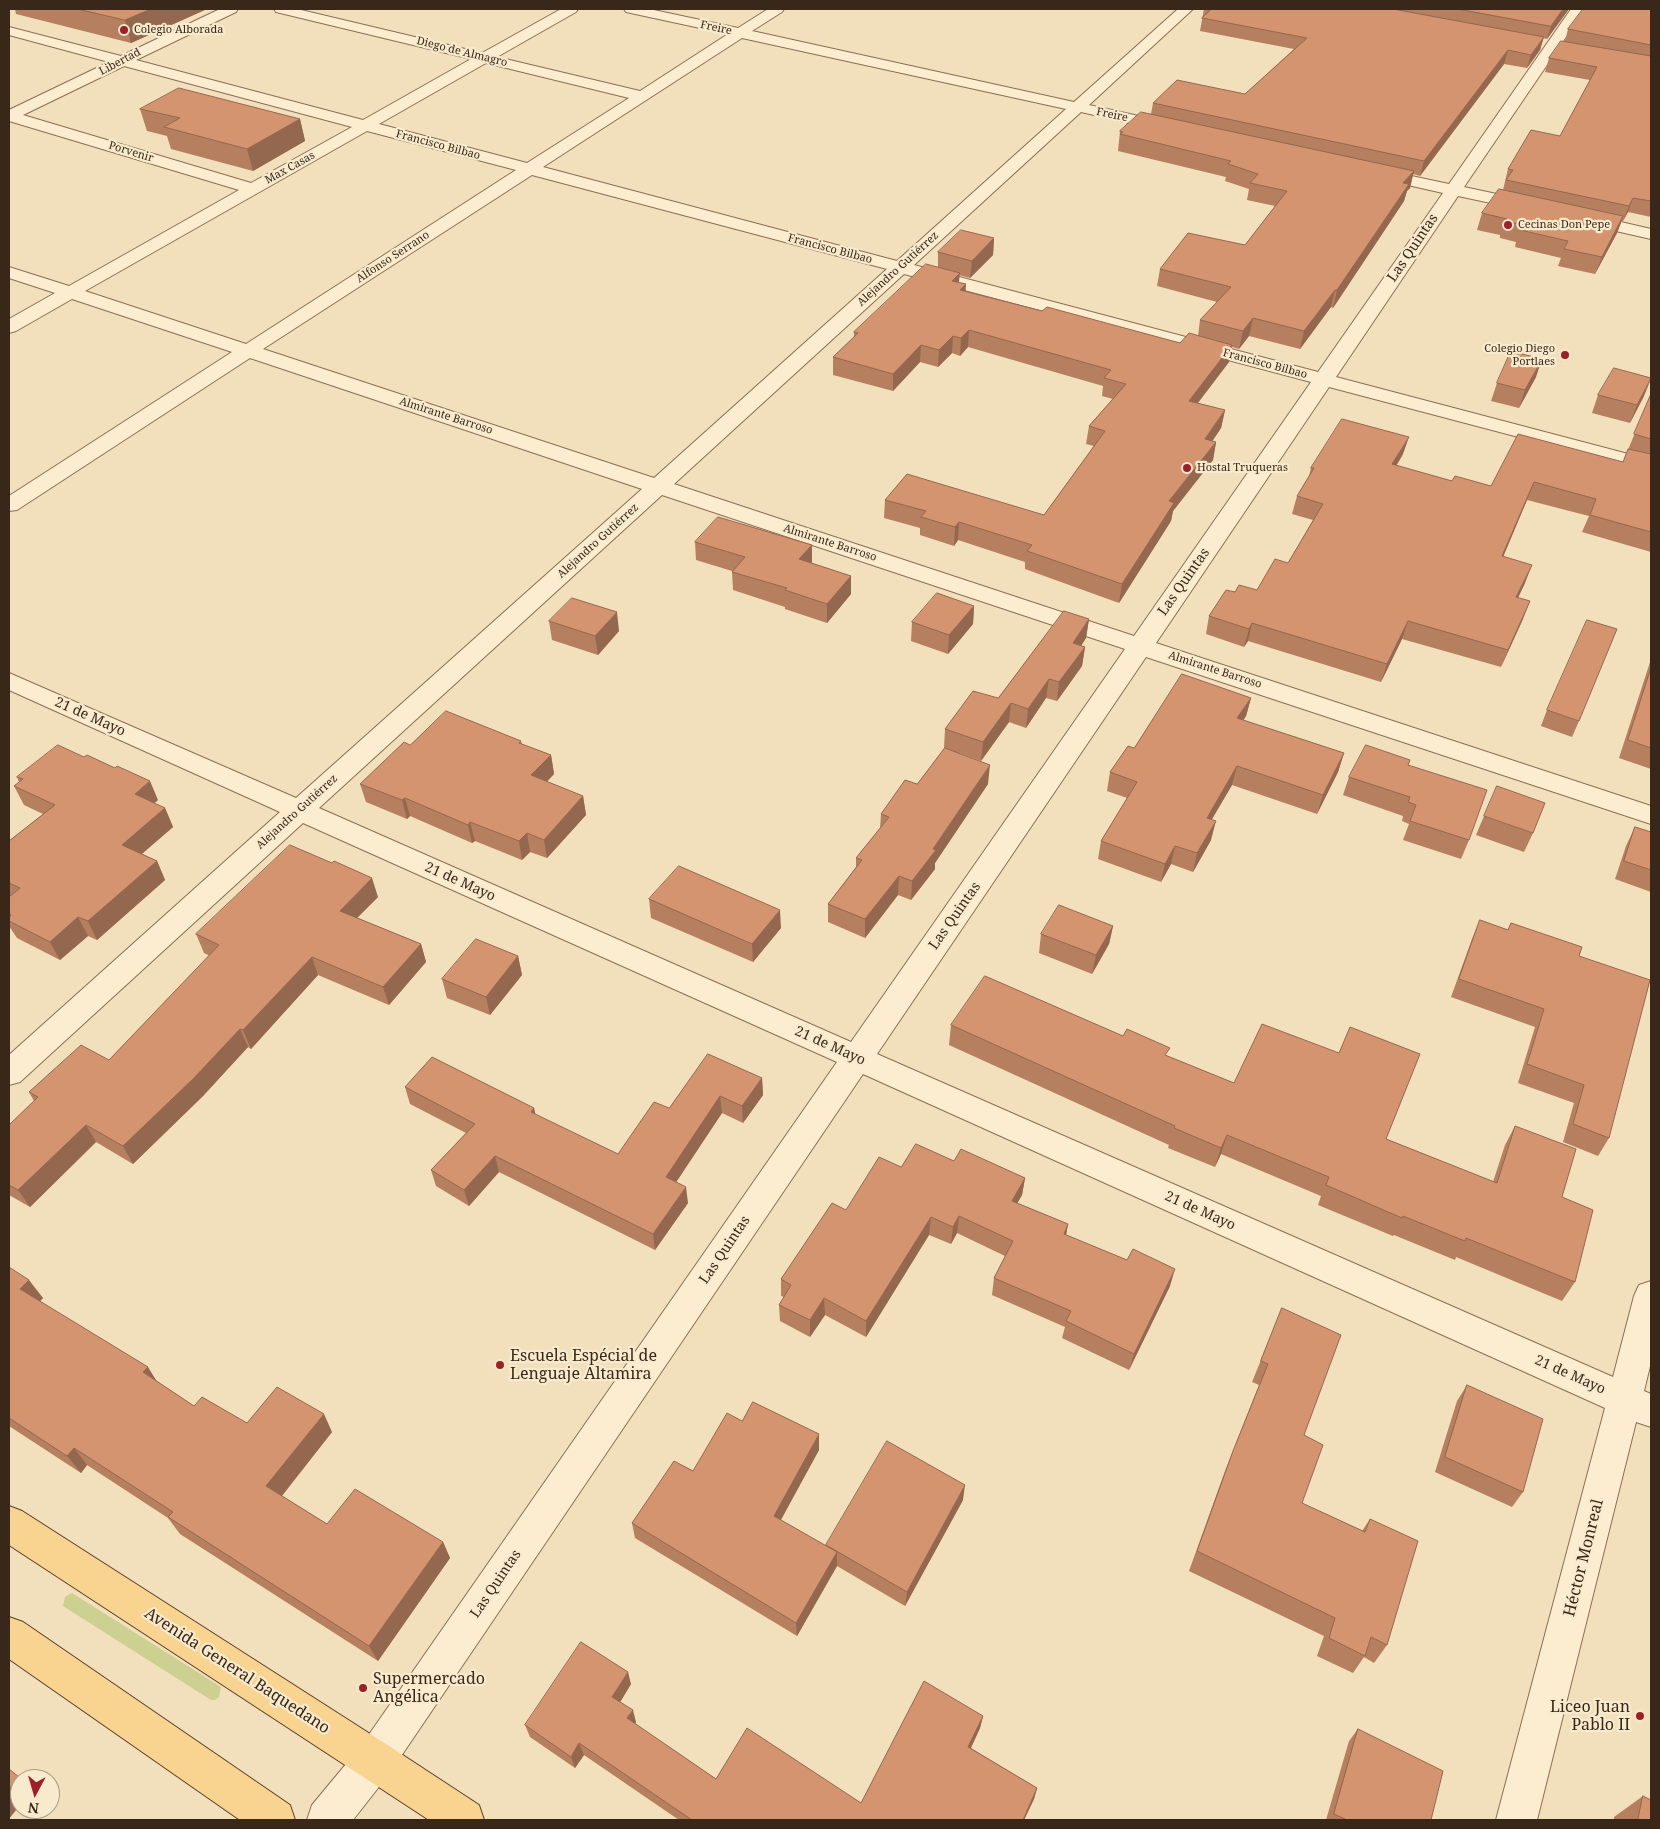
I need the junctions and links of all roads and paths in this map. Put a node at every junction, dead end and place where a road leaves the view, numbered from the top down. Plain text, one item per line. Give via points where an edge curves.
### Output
1 (231, 9) edge
2 (281, 9) edge
3 (571, 9) edge
4 (631, 9) edge
5 (682, 9) edge
6 (776, 9) edge
7 (1186, 9) edge
8 (1578, 9) edge
9 (9, 32) edge
10 (740, 33) junction
11 (1533, 43) edge
12 (1552, 46) junction
13 (1570, 50) edge
14 (485, 58) junction
15 (120, 61) junction
16 (642, 96) junction
17 (1077, 107) junction
18 (9, 116) edge
19 (365, 126) junction
20 (1183, 131) edge
21 (529, 169) junction
22 (1357, 169) edge
23 (253, 189) junction
24 (1453, 190) junction
25 (1548, 211) edge
26 (1566, 215) edge
27 (1651, 234) edge
28 (900, 267) junction
29 (9, 272) edge
30 (70, 292) junction
31 (9, 327) edge
32 (248, 350) junction
33 (1323, 379) junction
34 (1651, 466) edge
35 (658, 486) junction
36 (9, 505) edge
37 (1140, 646) junction
38 (9, 681) edge
39 (299, 810) junction
40 (1651, 815) edge
41 (857, 1058) junction
42 (9, 1073) edge
43 (1651, 1296) edge
44 (1638, 1406) edge
45 (9, 1524) edge
46 (9, 1636) edge
47 (375, 1760) junction
48 (275, 1820) edge
49 (327, 1820) edge
50 (464, 1820) edge
51 (1517, 1820) edge

1 - 15 street, Libertad
2 - 14 street, Diego de Almagro
3 - 14 street, Max Casas
4 - 10 street, Freire
5 - 10 street
6 - 10 street, Alfonso Serrano
7 - 17 street, Alejandro Gutiérrez
8 - 12 street, Las Quintas
9 - 15 street, Francisco Bilbao
10 - 16 street, Alfonso Serrano
10 - 17 street, Freire
11 - 12 street
12 - 13 street
12 - 24 street, Las Quintas
14 - 16 street, Diego de Almagro
14 - 19 street, Max Casas
15 - 18 street, Libertad
15 - 19 street, Francisco Bilbao
16 - 21 street, Alfonso Serrano
17 - 20 street, Freire
17 - 28 street, Alejandro Gutiérrez
18 - 23 street, Porvenir
19 - 21 street, Francisco Bilbao
19 - 23 street, Max Casas
21 - 28 street, Francisco Bilbao
21 - 32 street, Alfonso Serrano
22 - 24 street
23 - 30 street, Max Casas
24 - 25 street
24 - 33 street, Las Quintas
26 - 27 street
28 - 33 street, Francisco Bilbao
28 - 35 street, Alejandro Gutiérrez
29 - 30 street, Almirante Barroso
30 - 31 street, Max Casas
30 - 32 street, Almirante Barroso
32 - 35 street, Almirante Barroso
32 - 36 street, Alfonso Serrano
33 - 34 street, Francisco Bilbao
33 - 37 street, Las Quintas
35 - 37 street, Almirante Barroso
35 - 39 street, Alejandro Gutiérrez
37 - 40 street, Almirante Barroso
37 - 41 street, Las Quintas
38 - 39 street, 21 de Mayo
39 - 41 street, 21 de Mayo
39 - 42 street, Alejandro Gutiérrez
41 - 44 street, 21 de Mayo
41 - 47 street, Las Quintas
43 - 44 street, Héctor Monreal
44 - 51 street, Héctor Monreal
45 - 47 main road, Avenida General Baquedano
46 - 48 main road
47 - 49 street, Las Quintas
47 - 50 main road, Avenida General Baquedano

